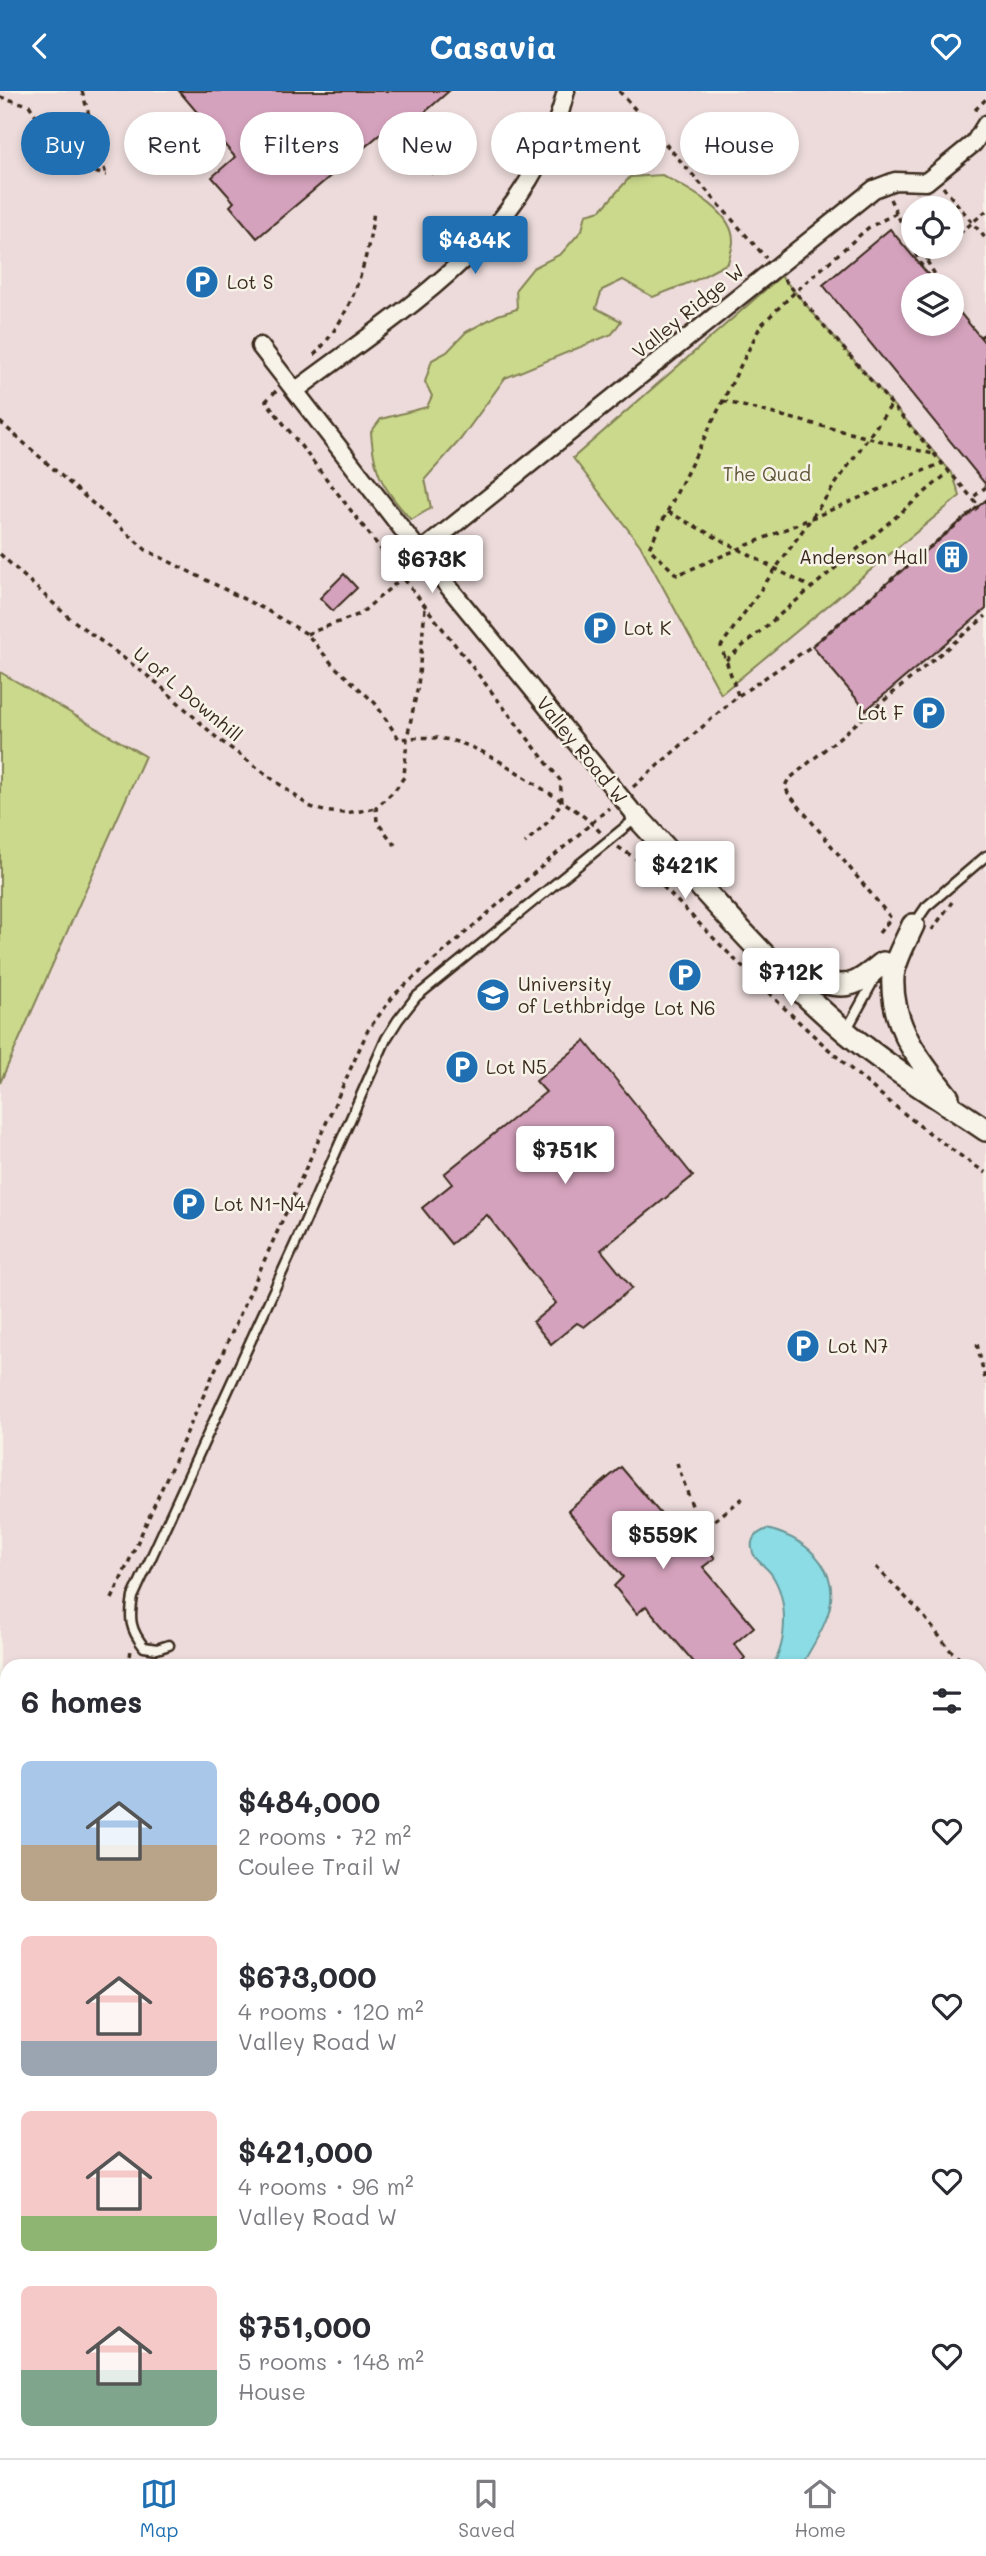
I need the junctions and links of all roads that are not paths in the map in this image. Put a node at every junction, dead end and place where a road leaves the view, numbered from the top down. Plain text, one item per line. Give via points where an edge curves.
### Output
1 (566, 91) edge
2 (986, 124) edge
3 (260, 346) dead end
4 (291, 386) junction
5 (420, 552) junction
6 (637, 817) junction
7 (986, 856) edge
8 (922, 928) junction
9 (765, 955) junction
10 (884, 963) junction
11 (845, 1031) junction
12 (960, 1113) junction
13 (986, 1130) edge
14 (169, 1645) dead end

1 - 4 street via 533,174 516,202 465,260
2 - 5 street, Valley Ridge W via 974,143 926,182 895,181 874,189
3 - 4 street, Valley Road W
4 - 5 street, Valley Road W
5 - 6 street, Valley Road W
6 - 9 street, Valley Road W
6 - 14 lane via 416,997 386,1039 133,1597 133,1633 144,1647 157,1650
7 - 8 lane via 926,907
8 - 10 lane
8 - 12 street via 900,953 893,975 899,1016 915,1056
9 - 10 street via 841,986 857,982
9 - 11 street, Valley Road W
10 - 11 lane
11 - 12 street, Valley Road W
12 - 13 street, Valley Road W

